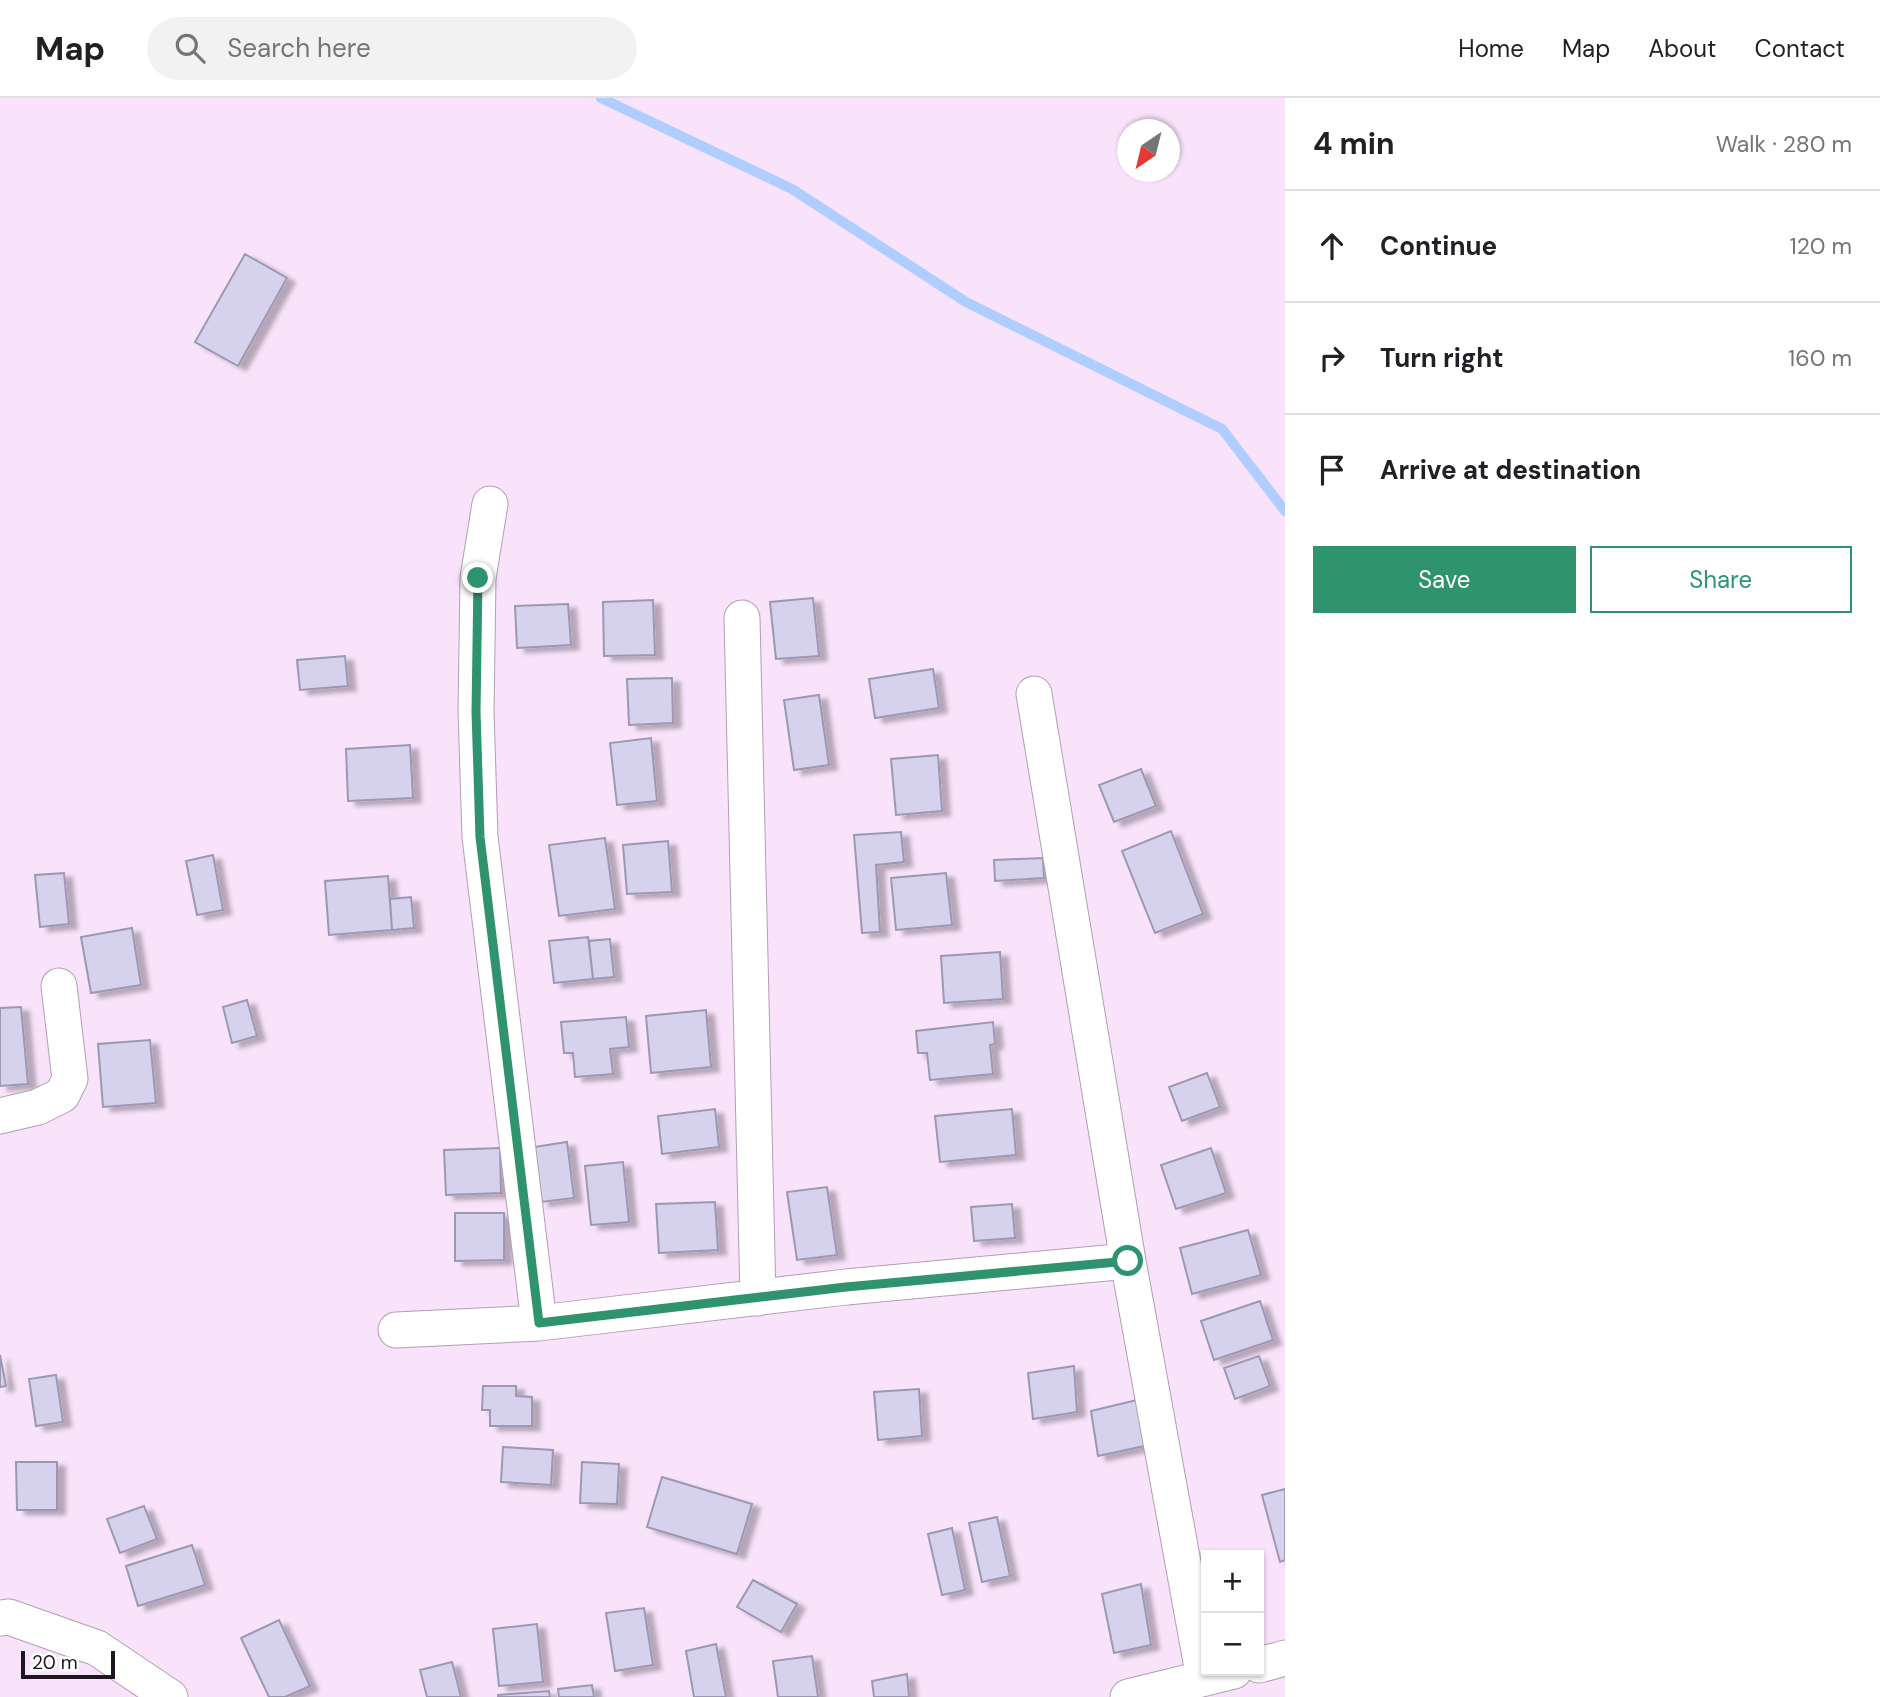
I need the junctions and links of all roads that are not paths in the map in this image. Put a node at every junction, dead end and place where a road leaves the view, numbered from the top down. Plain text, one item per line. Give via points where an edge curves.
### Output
1 (490, 504) dead end
2 (742, 618) dead end
3 (1034, 694) dead end
4 (59, 986) dead end
5 (0, 1116) edge
6 (1128, 1261) junction
7 (758, 1298) junction
8 (539, 1323) junction
9 (396, 1330) dead end
10 (1206, 1613) edge
11 (0, 1618) edge
12 (1285, 1658) edge
13 (1264, 1664) edge
14 (1211, 1676) edge
15 (170, 1697) edge
16 (1128, 1697) edge

1 - 8 street via 478,578 480,837
2 - 7 street
3 - 6 street
4 - 5 street via 70,1079 62,1096
6 - 7 street
6 - 10 street
7 - 8 street
8 - 9 street
11 - 15 street via 9,1617 97,1648
12 - 13 street
14 - 16 street

